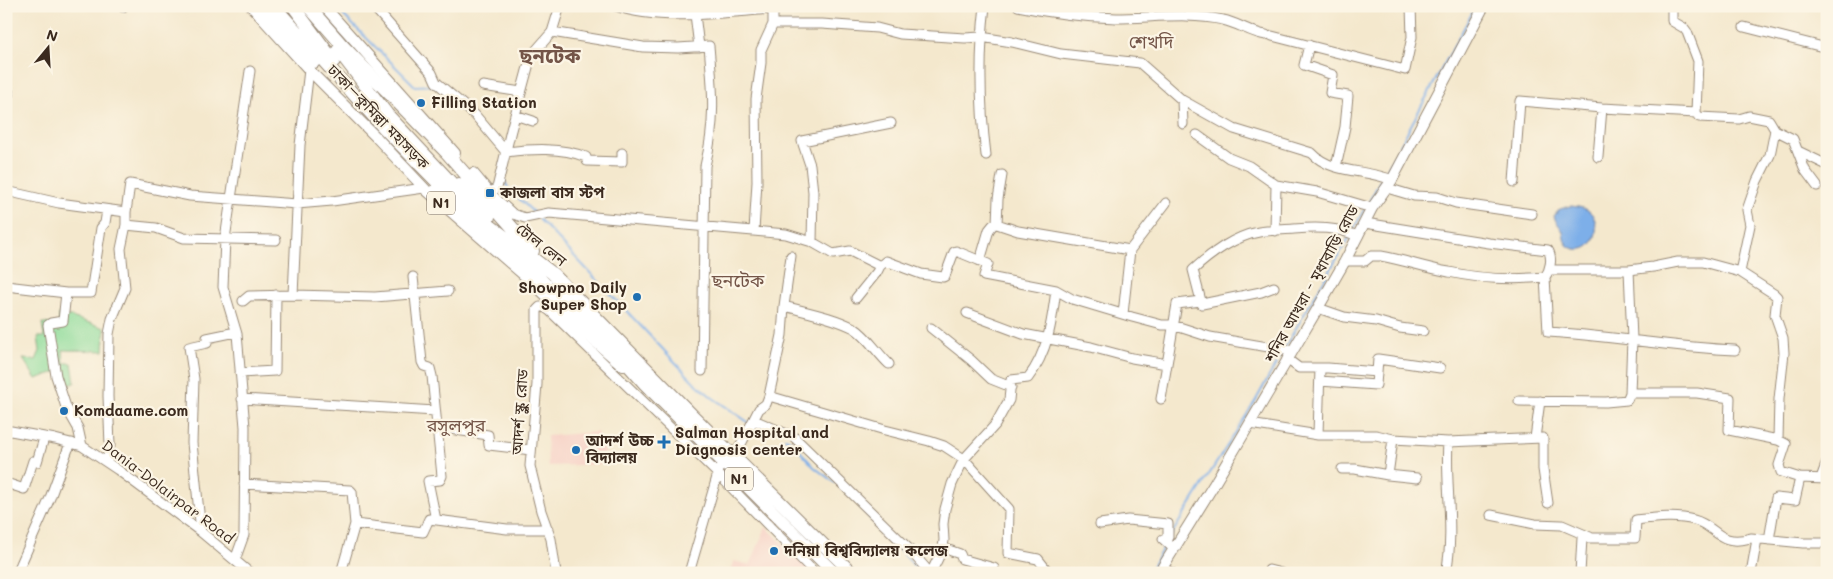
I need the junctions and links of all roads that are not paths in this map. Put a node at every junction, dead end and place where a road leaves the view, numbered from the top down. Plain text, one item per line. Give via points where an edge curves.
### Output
1 (251, 6) edge
2 (259, 6) edge
3 (274, 6) edge
4 (280, 6) edge
5 (286, 6) edge
6 (293, 6) edge
7 (304, 6) edge
8 (308, 6) edge
9 (324, 6) edge
10 (373, 6) edge
11 (560, 6) edge
12 (616, 6) edge
13 (985, 6) edge
14 (1018, 6) edge
15 (1080, 6) edge
16 (1411, 6) edge
17 (1484, 6) edge
18 (1672, 6) edge
19 (694, 10) edge
20 (1083, 16) junction
21 (773, 24) junction
22 (1744, 27) dead end
23 (552, 32) junction
24 (981, 38) junction
25 (338, 40) junction
26 (308, 43) junction
27 (1309, 45) junction
28 (699, 47) junction
29 (1827, 48) edge
30 (309, 70) junction
31 (250, 71) dead end
32 (483, 86) dead end
33 (347, 87) junction
34 (521, 92) junction
35 (1182, 100) junction
36 (1602, 108) junction
37 (1696, 114) junction
38 (515, 115) junction
39 (533, 121) dead end
40 (891, 123) dead end
41 (1183, 124) dead end
42 (383, 127) junction
43 (1775, 130) junction
44 (1197, 135) dead end
45 (1798, 151) junction
46 (506, 152) junction
47 (622, 153) dead end
48 (986, 155) dead end
49 (1598, 158) dead end
50 (1827, 164) edge
51 (1336, 167) junction
52 (1002, 175) dead end
53 (1389, 182) junction
54 (1514, 182) dead end
55 (1276, 184) junction
56 (1817, 186) dead end
57 (424, 188) junction
58 (6, 191) edge
59 (490, 193) junction
60 (232, 198) junction
61 (1166, 203) dead end
62 (297, 204) junction
63 (1372, 208) junction
64 (107, 210) junction
65 (126, 212) junction
66 (1532, 214) dead end
67 (1365, 223) junction
68 (997, 224) junction
69 (126, 225) junction
70 (704, 226) junction
71 (1275, 230) junction
72 (754, 231) junction
73 (500, 233) junction
74 (1358, 236) junction
75 (225, 239) junction
76 (276, 240) dead end
77 (812, 242) junction
78 (515, 244) junction
79 (1130, 250) junction
80 (530, 256) junction
81 (791, 256) dead end
82 (980, 261) junction
83 (1345, 261) junction
84 (880, 266) junction
85 (1628, 270) junction
86 (1740, 272) junction
87 (1548, 274) junction
88 (414, 277) dead end
89 (556, 277) junction
90 (6, 286) edge
91 (1274, 287) dead end
92 (1056, 290) junction
93 (448, 291) dead end
94 (66, 293) junction
95 (416, 293) junction
96 (276, 295) junction
97 (293, 295) junction
98 (856, 298) dead end
99 (243, 301) dead end
100 (1201, 301) junction
101 (784, 306) junction
102 (1318, 308) junction
103 (967, 313) dead end
104 (1123, 314) junction
105 (1173, 326) junction
106 (930, 328) dead end
107 (1423, 331) dead end
108 (236, 332) junction
109 (1048, 339) junction
110 (1632, 339) junction
111 (1734, 350) dead end
112 (1289, 355) junction
113 (889, 364) dead end
114 (1167, 364) junction
115 (1320, 368) junction
116 (1440, 368) dead end
117 (702, 371) dead end
118 (1377, 372) junction
119 (240, 373) junction
120 (1320, 382) junction
121 (645, 384) junction
122 (1011, 387) junction
123 (1630, 393) junction
124 (769, 396) junction
125 (242, 399) junction
126 (1161, 399) dead end
127 (1519, 401) dead end
128 (1540, 401) junction
129 (435, 411) junction
130 (753, 423) junction
131 (1250, 424) junction
132 (437, 426) junction
133 (6, 432) edge
134 (1318, 435) junction
135 (44, 438) junction
136 (1535, 438) junction
137 (1393, 439) junction
138 (1778, 440) junction
139 (72, 442) junction
140 (1448, 442) junction
141 (82, 446) junction
142 (531, 450) junction
143 (738, 450) junction
144 (964, 459) junction
145 (722, 461) junction
146 (107, 462) junction
147 (1827, 462) edge
148 (1342, 469) dead end
149 (718, 474) junction
150 (1388, 475) junction
151 (1417, 478) dead end
152 (1800, 478) junction
153 (1824, 479) edge
154 (6, 483) edge
155 (244, 484) junction
156 (1548, 503) dead end
157 (1491, 515) dead end
158 (436, 520) junction
159 (355, 524) junction
160 (1100, 524) dead end
161 (548, 529) junction
162 (790, 530) junction
163 (201, 532) junction
164 (1591, 538) junction
165 (781, 539) junction
166 (1757, 539) junction
167 (1770, 540) junction
168 (1827, 543) edge
169 (1172, 547) junction
170 (943, 548) junction
171 (235, 560) junction
172 (994, 568) dead end
173 (1160, 570) edge
174 (1269, 570) dead end
175 (692, 572) edge
176 (833, 572) edge
177 (17, 573) edge
178 (250, 573) edge
179 (341, 573) edge
180 (556, 573) edge
181 (815, 573) edge
182 (852, 573) edge
183 (862, 573) edge
184 (931, 573) edge
185 (1049, 573) edge
186 (1172, 573) edge
187 (1281, 573) edge
188 (1446, 573) edge
189 (1580, 573) edge
190 (1751, 573) edge

1 - 30 main road, ঢাকা–কুমিল্লা মহাসড়ক / N1
2 - 121 highway, ঢাকা–কুমিল্লা মহাসড়ক / N1 via 429,186 532,271
3 - 26 highway
4 - 26 highway
5 - 33 highway
6 - 42 highway
7 - 73 highway via 387,114
8 - 25 highway, N1
9 - 59 main road, ঢাকা–কুমিল্লা মহাসড়ক
10 - 46 street via 432,73 436,82 475,115
11 - 23 street
12 - 19 street via 631,12 658,14
13 - 24 street
14 - 20 street
15 - 20 street
16 - 27 street via 1412,37 1404,70
17 - 53 main road, শনির আখরা - মৃধাবাড়ি রোড
18 - 37 street via 1672,21 1687,32 1698,61
19 - 21 street via 773,9
19 - 28 street
20 - 27 street via 1224,20 1258,34
21 - 24 street via 822,24 877,28 900,34
21 - 72 street via 761,50 756,100
22 - 29 street
23 - 28 street via 643,47
23 - 34 street via 531,56
24 - 35 street via 1061,54 1140,63
24 - 48 street via 982,126
25 - 78 highway via 392,113
25 - 80 highway
25 - 89 highway, N1 via 446,152
26 - 33 highway
27 - 51 street via 1304,66 1333,75 1330,93 1348,96
28 - 70 street via 709,46 714,95 711,141 705,166
30 - 57 main road, ঢাকা–কুমিল্লা মহাসড়ক / N1
30 - 62 street
31 - 60 street
32 - 34 street
33 - 42 highway
34 - 38 street
35 - 41 street
35 - 51 street via 1234,128 1312,153 1319,161
36 - 37 street
36 - 49 street
36 - 54 street via 1520,101
37 - 43 street via 1708,118 1739,120 1749,116 1769,120
38 - 39 street
38 - 46 street
40 - 77 street via 802,141 810,165 813,192
42 - 73 highway, টোল লেন via 438,183
43 - 45 street via 1793,139
43 - 86 street via 1770,155 1747,210 1750,225
44 - 55 street via 1229,158 1249,166
45 - 50 street
45 - 56 street via 1805,170
46 - 47 street via 532,149 567,151 586,157 587,161 622,162
46 - 59 street via 497,188
51 - 53 street via 1374,174
52 - 68 street
53 - 63 main road, শনির আখরা - মৃধাবাড়ি রোড
53 - 66 street via 1414,196
55 - 63 street
55 - 71 street
57 - 62 street
57 - 121 main road, ঢাকা–কুমিল্লা মহাসড়ক / N1
58 - 64 street
59 - 70 street via 513,214 525,218 549,213
59 - 89 main road, ঢাকা–কুমিল্লা মহাসড়ক
60 - 62 street
60 - 65 street via 190,196 130,184
60 - 75 street
61 - 79 street
62 - 97 street
63 - 67 main road, শনির আখরা - মৃধাবাড়ি রোড
64 - 65 street
64 - 94 street via 92,293
65 - 69 street
67 - 74 main road, শনির আখরা - মৃধাবাড়ি রোড
67 - 87 street via 1548,250
68 - 79 street via 1018,231
68 - 82 street via 989,230
69 - 75 street via 156,228 184,238
69 - 146 street via 121,248 125,288 109,334 110,445
70 - 72 street
70 - 117 street
71 - 74 street via 1318,226
71 - 100 street via 1242,238 1204,259 1192,270
72 - 77 street via 786,234
73 - 78 highway, টোল লেন
74 - 83 main road, শনির আখরা - মৃধাবাড়ি রোড
75 - 76 street
75 - 108 street via 223,287
77 - 84 street via 833,254 850,251
78 - 80 highway, টোল লেন
79 - 104 street
80 - 89 highway, টোল লেন
81 - 101 street
82 - 84 street via 954,252 943,277 921,274 886,261
82 - 92 street via 988,264 984,276
83 - 87 street via 1365,262 1371,256 1381,256 1471,276 1525,279
83 - 102 main road, শনির আখরা - মৃধাবাড়ি রোড
84 - 98 street
85 - 86 street via 1678,262 1703,262
85 - 87 street
85 - 110 street
86 - 138 street via 1777,297 1775,315 1784,353 1778,400
87 - 110 street via 1548,332
88 - 95 street
89 - 143 highway via 592,305
89 - 182 highway, টোল লেন / N1
90 - 94 street
91 - 100 street via 1202,304
92 - 104 street via 1072,299
92 - 109 street
93 - 95 street
94 - 141 street via 63,321 48,325 56,376 66,407 78,428
95 - 97 street via 375,297
95 - 129 street via 422,362 430,368
96 - 97 street
96 - 99 street via 249,296
96 - 119 street via 275,371
100 - 105 street via 1177,304
101 - 113 street via 854,328
101 - 124 street via 782,336
102 - 107 street via 1344,317
102 - 112 main road, শনির আখরা - মৃধাবাড়ি রোড
103 - 109 street via 1024,334
104 - 105 street
105 - 112 street via 1210,337 1274,347
105 - 114 street
106 - 122 street via 991,379
108 - 119 street
108 - 163 street via 207,338 207,343 189,347 194,379 192,443
109 - 114 street
109 - 122 street via 1030,376 1011,380
110 - 111 street
110 - 123 street
112 - 115 street via 1299,368
112 - 131 main road, শনির আখরা - মৃধাবাড়ি রোড
114 - 126 street
115 - 118 street
115 - 120 street
116 - 118 street via 1378,359
118 - 120 street via 1376,384
119 - 125 street
120 - 134 street
121 - 145 highway, ঢাকা–কুমিল্লা মহাসড়ক / N1
122 - 144 street via 1009,400 995,425
123 - 128 street via 1627,400 1606,402
123 - 138 street via 1698,393 1730,398 1729,430
124 - 130 street
124 - 144 street via 930,441
125 - 129 street
125 - 155 street
127 - 128 street
128 - 136 street
129 - 132 street
130 - 143 street
130 - 184 street via 794,437
131 - 134 street
131 - 169 main road, শনির আখরা - মৃধাবাড়ি রোড
132 - 142 street via 488,434 489,445
132 - 158 street via 442,476 440,480 428,483
133 - 135 street, Dania-Dolairpar Road
134 - 137 street via 1376,435
135 - 139 street, Dania-Dolairpar Road
135 - 154 street via 24,489
136 - 140 street
136 - 156 street via 1543,438
137 - 140 street
137 - 150 street
138 - 152 street via 1786,444 1779,466 1781,472
139 - 141 street, Dania-Dolairpar Road
139 - 177 street
140 - 188 street
141 - 146 street, Dania-Dolairpar Road
142 - 149 street, আদর্শ স্কুল রোড via 537,384 537,310 544,307
142 - 161 street, আদর্শ স্কুল রোড via 530,466
143 - 183 highway
144 - 170 street via 944,509
144 - 185 street via 1009,509 1008,553 1038,559
145 - 149 street
145 - 162 highway, ঢাকা–কুমিল্লা মহাসড়ক / N1
146 - 163 street, Dania-Dolairpar Road
147 - 153 street
148 - 150 street
149 - 165 street
149 - 175 street
150 - 151 street
152 - 153 street
152 - 167 street via 1795,500 1776,498
155 - 159 street via 350,490
155 - 171 street via 244,536
157 - 164 street via 1535,524 1562,525
158 - 159 street via 428,519 423,532
158 - 161 street via 507,529
159 - 179 street
160 - 169 street via 1128,520 1168,524 1168,537 1163,540
161 - 180 street, আদর্শ স্কুল রোড
162 - 165 street
162 - 176 highway, ঢাকা–কুমিল্লা মহাসড়ক / N1
163 - 171 street, Dania-Dolairpar Road
164 - 166 street via 1635,538 1636,520 1662,517 1694,520 1722,538
164 - 189 street via 1582,538
165 - 181 street
166 - 167 street
166 - 190 street
167 - 168 street
169 - 173 main road, শনির আখরা - মৃধাবাড়ি রোড
170 - 172 street via 960,554 962,559
170 - 184 street
171 - 178 street, Dania-Dolairpar Road
173 - 186 street
174 - 187 street

